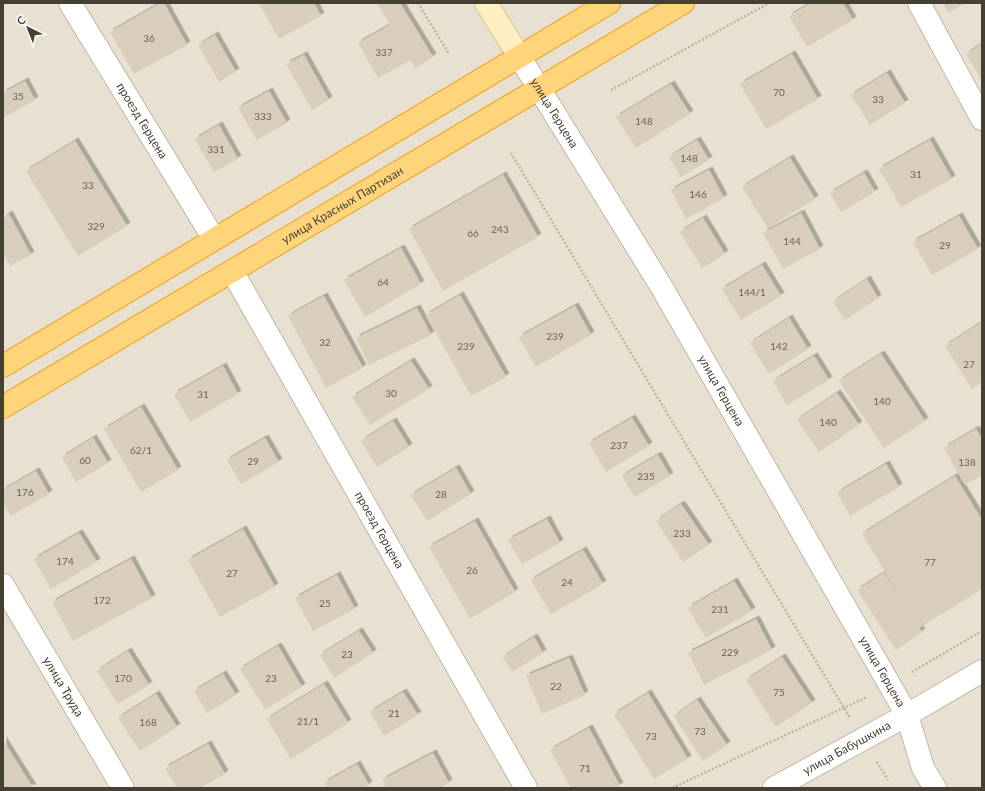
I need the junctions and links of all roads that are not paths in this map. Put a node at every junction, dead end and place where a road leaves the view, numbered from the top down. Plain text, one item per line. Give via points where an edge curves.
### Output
1 (70, 3) edge
2 (486, 3) edge
3 (609, 3) edge
4 (682, 3) edge
5 (919, 3) edge
6 (519, 56) junction
7 (539, 90) junction
8 (982, 119) edge
9 (214, 239) junction
10 (232, 271) junction
11 (3, 366) edge
12 (3, 407) edge
13 (3, 585) edge
14 (982, 670) edge
15 (906, 715) junction
16 (123, 788) edge
17 (526, 788) edge
18 (774, 788) edge
19 (935, 788) edge

1 - 9 street, проезд Герцена
2 - 6 main road, улица Герцена
3 - 6 highway
4 - 7 highway, улица Красных Партизан
5 - 8 street
6 - 7 street, улица Герцена
6 - 9 highway
7 - 10 highway, улица Красных Партизан
7 - 15 street, улица Герцена via 661,286
9 - 11 highway
10 - 12 highway, улица Красных Партизан
10 - 17 street, проезд Герцена
13 - 16 street, улица Труда
14 - 15 street, улица Бабушкина
15 - 18 street, улица Бабушкина
15 - 19 street, улица Герцена via 923,768

